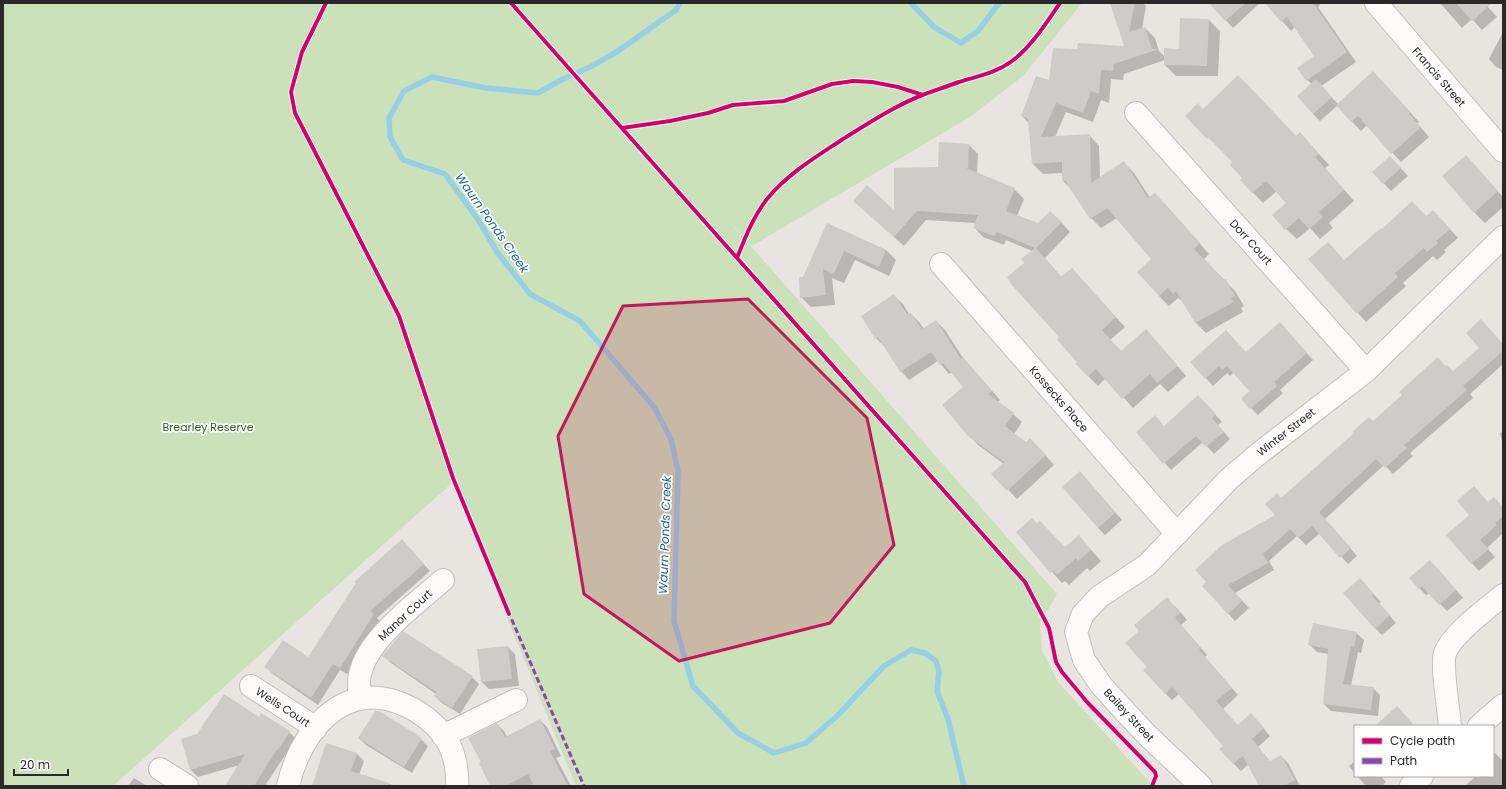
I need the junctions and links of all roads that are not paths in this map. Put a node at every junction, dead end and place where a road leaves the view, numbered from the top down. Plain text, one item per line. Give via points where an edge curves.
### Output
1 (1376, 3) edge
2 (1136, 112) dead end
3 (1503, 151) edge
4 (1503, 237) edge
5 (941, 264) dead end
6 (1366, 371) junction
7 (1177, 534) junction
8 (443, 580) dead end
9 (1503, 595) edge
10 (1076, 632) joint
11 (251, 686) dead end
12 (360, 699) junction
13 (516, 700) dead end
14 (1503, 705) edge
15 (1450, 725) edge
16 (1480, 725) edge
17 (316, 728) junction
18 (443, 736) junction
19 (160, 769) dead end
20 (1421, 777) edge
21 (186, 786) edge
22 (288, 786) edge
23 (457, 786) edge
24 (1201, 786) edge
25 (1411, 786) edge

1 - 3 street, Francis Street
2 - 6 street, Dorr Court
4 - 6 street, Winter Street
5 - 7 street, Kossecks Place
6 - 7 street, Winter Street via 1256,455 1229,479
7 - 10 street, Winter Street via 1147,565 1099,597 1083,614
8 - 12 street, Manor Court via 377,641 361,669
9 - 15 street via 1460,633 1445,654 1444,669
10 - 24 street, Bailey Street via 1084,660 1101,685 1146,734
11 - 17 street, Wells Court
12 - 17 street via 335,710
12 - 18 street via 382,699 406,707 429,720
13 - 18 street
14 - 16 street
17 - 22 street via 300,751
18 - 23 street via 453,756
19 - 21 street
20 - 25 street

